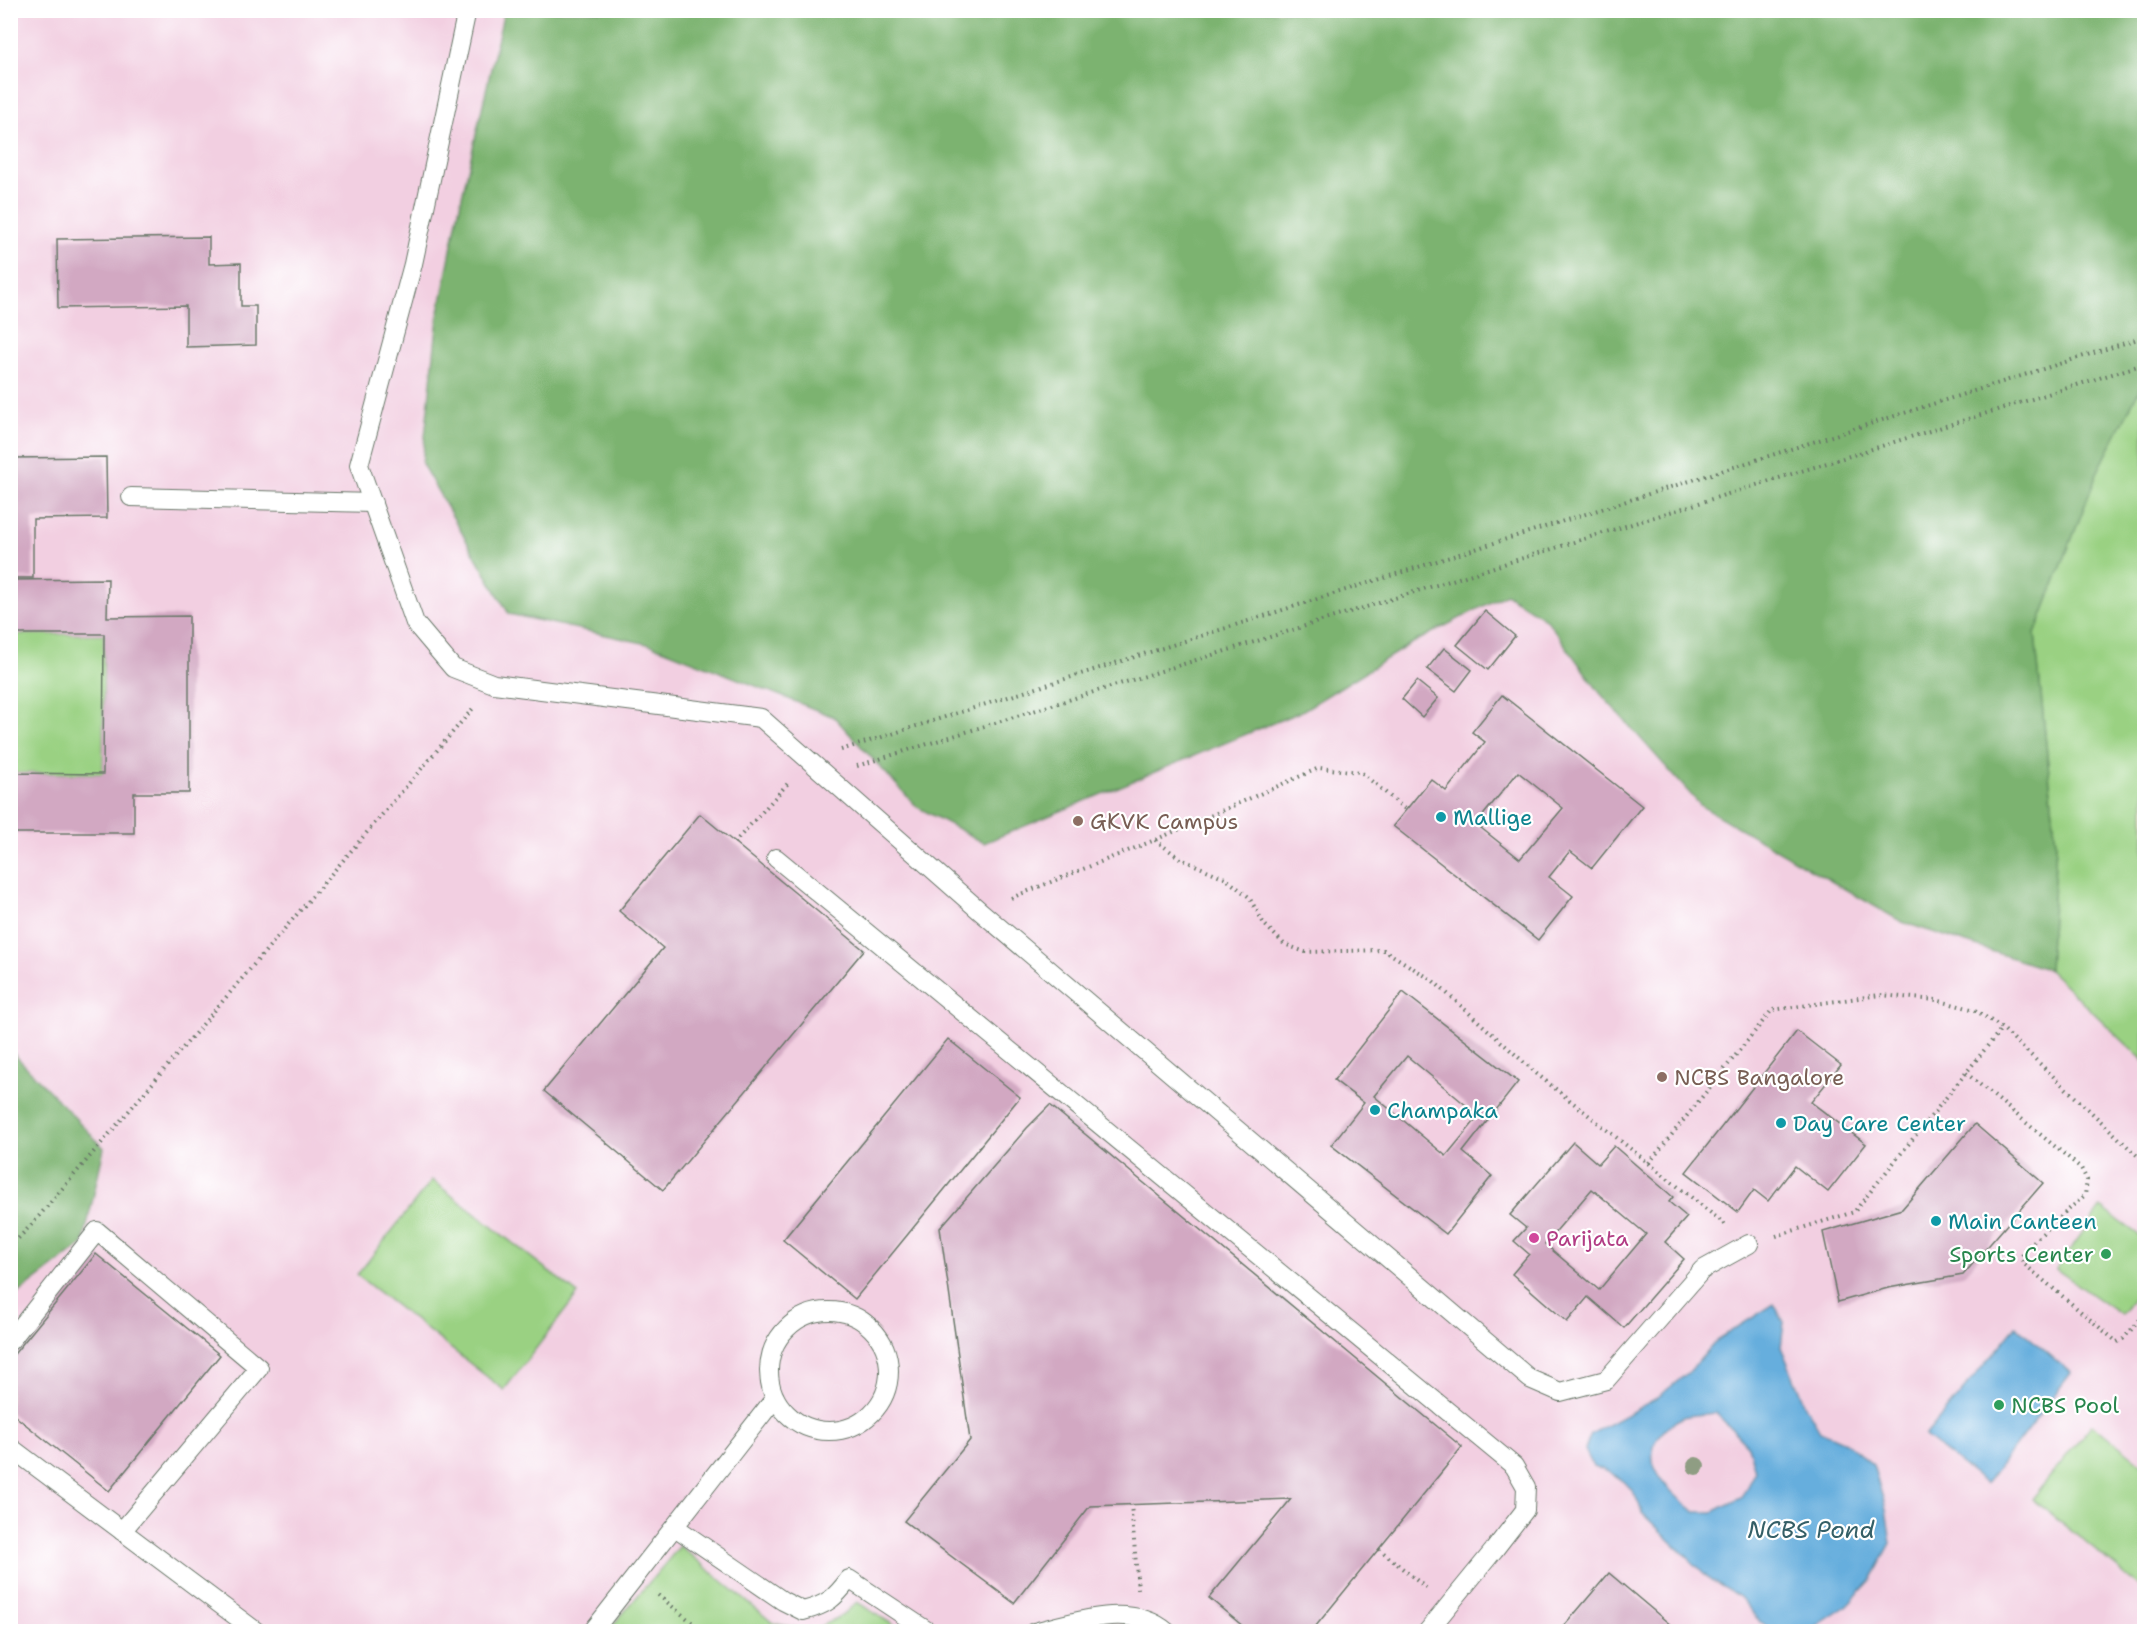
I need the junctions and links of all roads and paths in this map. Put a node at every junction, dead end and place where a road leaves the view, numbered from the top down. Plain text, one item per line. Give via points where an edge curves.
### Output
1 (467, 10) edge
2 (2145, 337) edge
3 (2145, 364) edge
4 (131, 497) dead end
5 (373, 503) junction
6 (494, 684) junction
7 (809, 760) junction
8 (854, 767) dead end
9 (1406, 810) dead end
10 (1155, 840) junction
11 (734, 843) dead end
12 (776, 858) dead end
13 (980, 911) junction
14 (2002, 1028) junction
15 (1966, 1073) junction
16 (2145, 1162) edge
17 (1649, 1163) junction
18 (1749, 1244) junction
19 (10, 1246) edge
20 (2145, 1315) edge
21 (10, 1341) edge
22 (775, 1398) junction
23 (10, 1447) edge
24 (1131, 1504) dead end
25 (675, 1527) junction
26 (122, 1531) junction
27 (1380, 1549) dead end
28 (635, 1577) junction
29 (1447, 1607) junction
30 (1141, 1620) junction
31 (257, 1632) edge
32 (592, 1632) edge
33 (704, 1632) edge
34 (929, 1632) edge
35 (1034, 1632) edge
36 (1167, 1632) edge
37 (1427, 1632) edge

1 - 5 lane via 413,264 359,465
2 - 7 path
3 - 8 path
4 - 5 lane
5 - 6 lane via 415,622 453,668
6 - 7 lane via 761,718
6 - 19 path
7 - 11 path
7 - 13 lane
9 - 10 path via 1361,772 1319,768
10 - 13 path
10 - 17 path via 1182,859 1225,878 1249,897 1264,924 1284,944 1305,952 1384,950 1432,980 1537,1074
12 - 29 lane via 1514,1466 1526,1487 1525,1510
13 - 18 lane via 1530,1379 1560,1392 1606,1380 1702,1270
14 - 15 path
14 - 16 path
14 - 17 path via 1975,1010 1936,1000 1880,995 1772,1010
15 - 18 path via 1854,1212
15 - 20 path via 2080,1168 2087,1180 2085,1195 2024,1250 2024,1264 2117,1342
17 - 18 path
21 - 26 lane via 97,1231 259,1368
22 - 22 lane via 791,1418 807,1427 826,1432 846,1429 865,1420 879,1406 890,1368 885,1348 863,1320 828,1310 810,1314 781,1334 772,1351 769,1369
22 - 25 lane
23 - 26 lane
24 - 30 path
25 - 28 lane
25 - 34 lane via 803,1611 821,1606 837,1595 849,1579
26 - 31 lane
27 - 29 path
28 - 32 lane
28 - 33 path
29 - 37 lane
30 - 35 lane via 1121,1614
30 - 36 lane via 1159,1625

